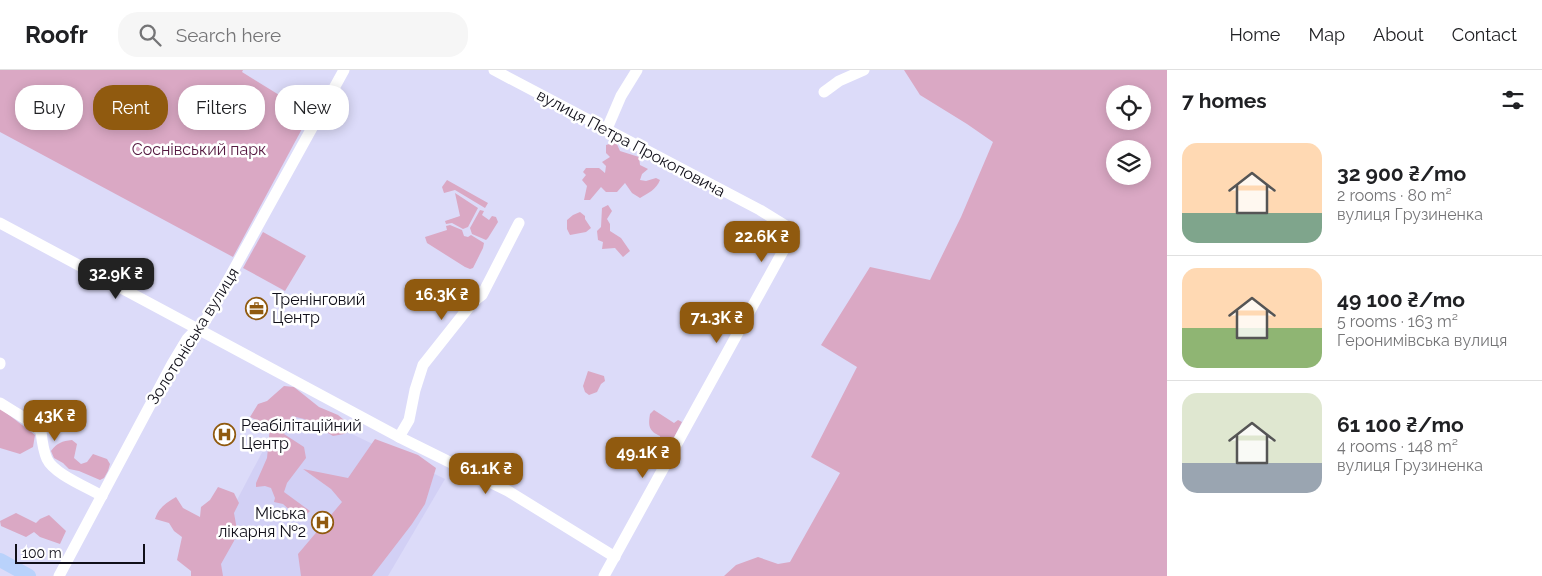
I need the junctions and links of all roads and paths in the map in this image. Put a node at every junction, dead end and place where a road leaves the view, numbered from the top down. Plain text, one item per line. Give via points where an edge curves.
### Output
1 (344, 70) edge
2 (494, 70) edge
3 (637, 70) edge
4 (864, 70) edge
5 (824, 92) dead end
6 (606, 130) junction
7 (0, 223) edge
8 (519, 223) dead end
9 (197, 329) junction
10 (0, 403) edge
11 (399, 437) junction
12 (102, 496) junction
13 (615, 557) junction
14 (0, 560) edge
15 (30, 576) edge
16 (58, 576) edge
17 (604, 576) edge

1 - 9 street, Золотоніська вулиця via 207,318
2 - 6 street, вулиця Петра Прокоповича
3 - 6 street via 620,96
4 - 5 street
6 - 13 street, вулиця Петра Прокоповича via 794,231
7 - 9 street
8 - 11 street via 482,295 424,365 409,420
9 - 11 street
9 - 12 street, Золотоніська вулиця via 172,364
10 - 12 street via 41,432 47,460 56,470
11 - 13 street via 508,491
12 - 16 street, Золотоніська вулиця
13 - 17 street
14 - 15 main road

